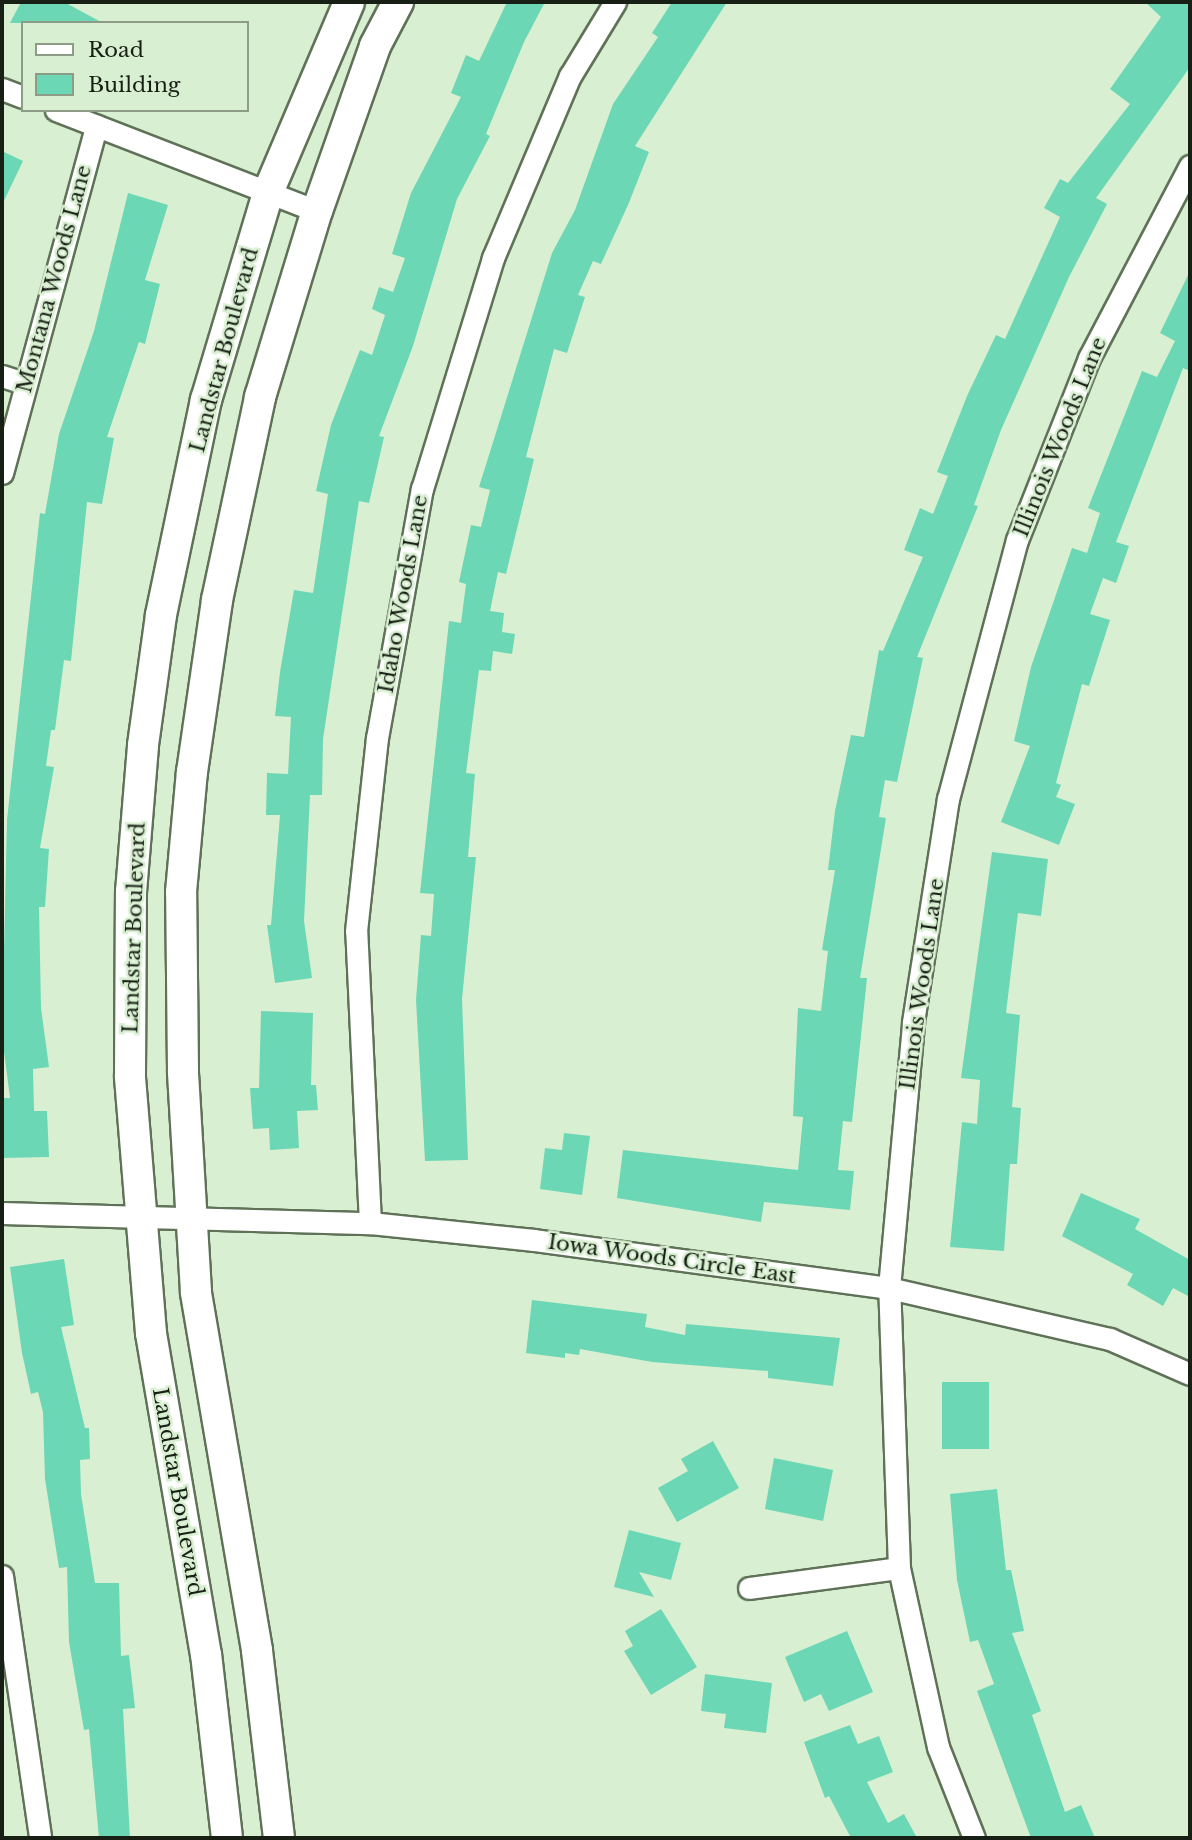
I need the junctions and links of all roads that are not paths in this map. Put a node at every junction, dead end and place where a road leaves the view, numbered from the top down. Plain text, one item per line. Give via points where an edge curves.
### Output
1 (349, 2) edge
2 (398, 2) edge
3 (615, 2) edge
4 (2, 89) edge
5 (21, 96) edge
6 (61, 112) edge
7 (96, 126) junction
8 (1190, 166) edge
9 (269, 190) junction
10 (317, 211) junction
11 (2, 376) edge
12 (26, 384) junction
13 (2, 473) edge
14 (2, 1213) edge
15 (140, 1216) junction
16 (191, 1218) junction
17 (370, 1223) junction
18 (889, 1288) junction
19 (1190, 1374) edge
20 (900, 1568) junction
21 (2, 1576) edge
22 (749, 1588) dead end
23 (7, 1628) edge
24 (40, 1838) edge
25 (227, 1838) edge
26 (279, 1838) edge
27 (974, 1838) edge

1 - 9 street, Landstar Boulevard
2 - 10 street via 375,46
3 - 17 street, Idaho Woods Lane via 569,76 493,258 422,489 377,738 356,931
4 - 5 street
6 - 7 street
7 - 9 street
7 - 12 street, Montana Woods Lane
8 - 18 street, Illinois Woods Lane via 1089,358 1014,553 948,799 913,1022
9 - 10 street
9 - 15 street, Landstar Boulevard via 206,400 161,615 144,745 131,905 130,1076
10 - 16 street via 260,397 216,600 192,772 181,892
11 - 12 street
12 - 13 street, Montana Woods Lane
14 - 15 street, Iowa Woods Circle East
15 - 16 street, Iowa Woods Circle East
15 - 25 street, Landstar Boulevard via 151,1333 206,1655
16 - 17 street, Iowa Woods Circle East
16 - 26 street via 196,1292 257,1650
17 - 18 street, Iowa Woods Circle East via 534,1240
18 - 19 street, Iowa Woods Circle East via 1110,1339
18 - 20 street, Illinois Woods Lane
20 - 22 street
20 - 27 street, Illinois Woods Lane via 938,1747
21 - 23 street
23 - 24 street

